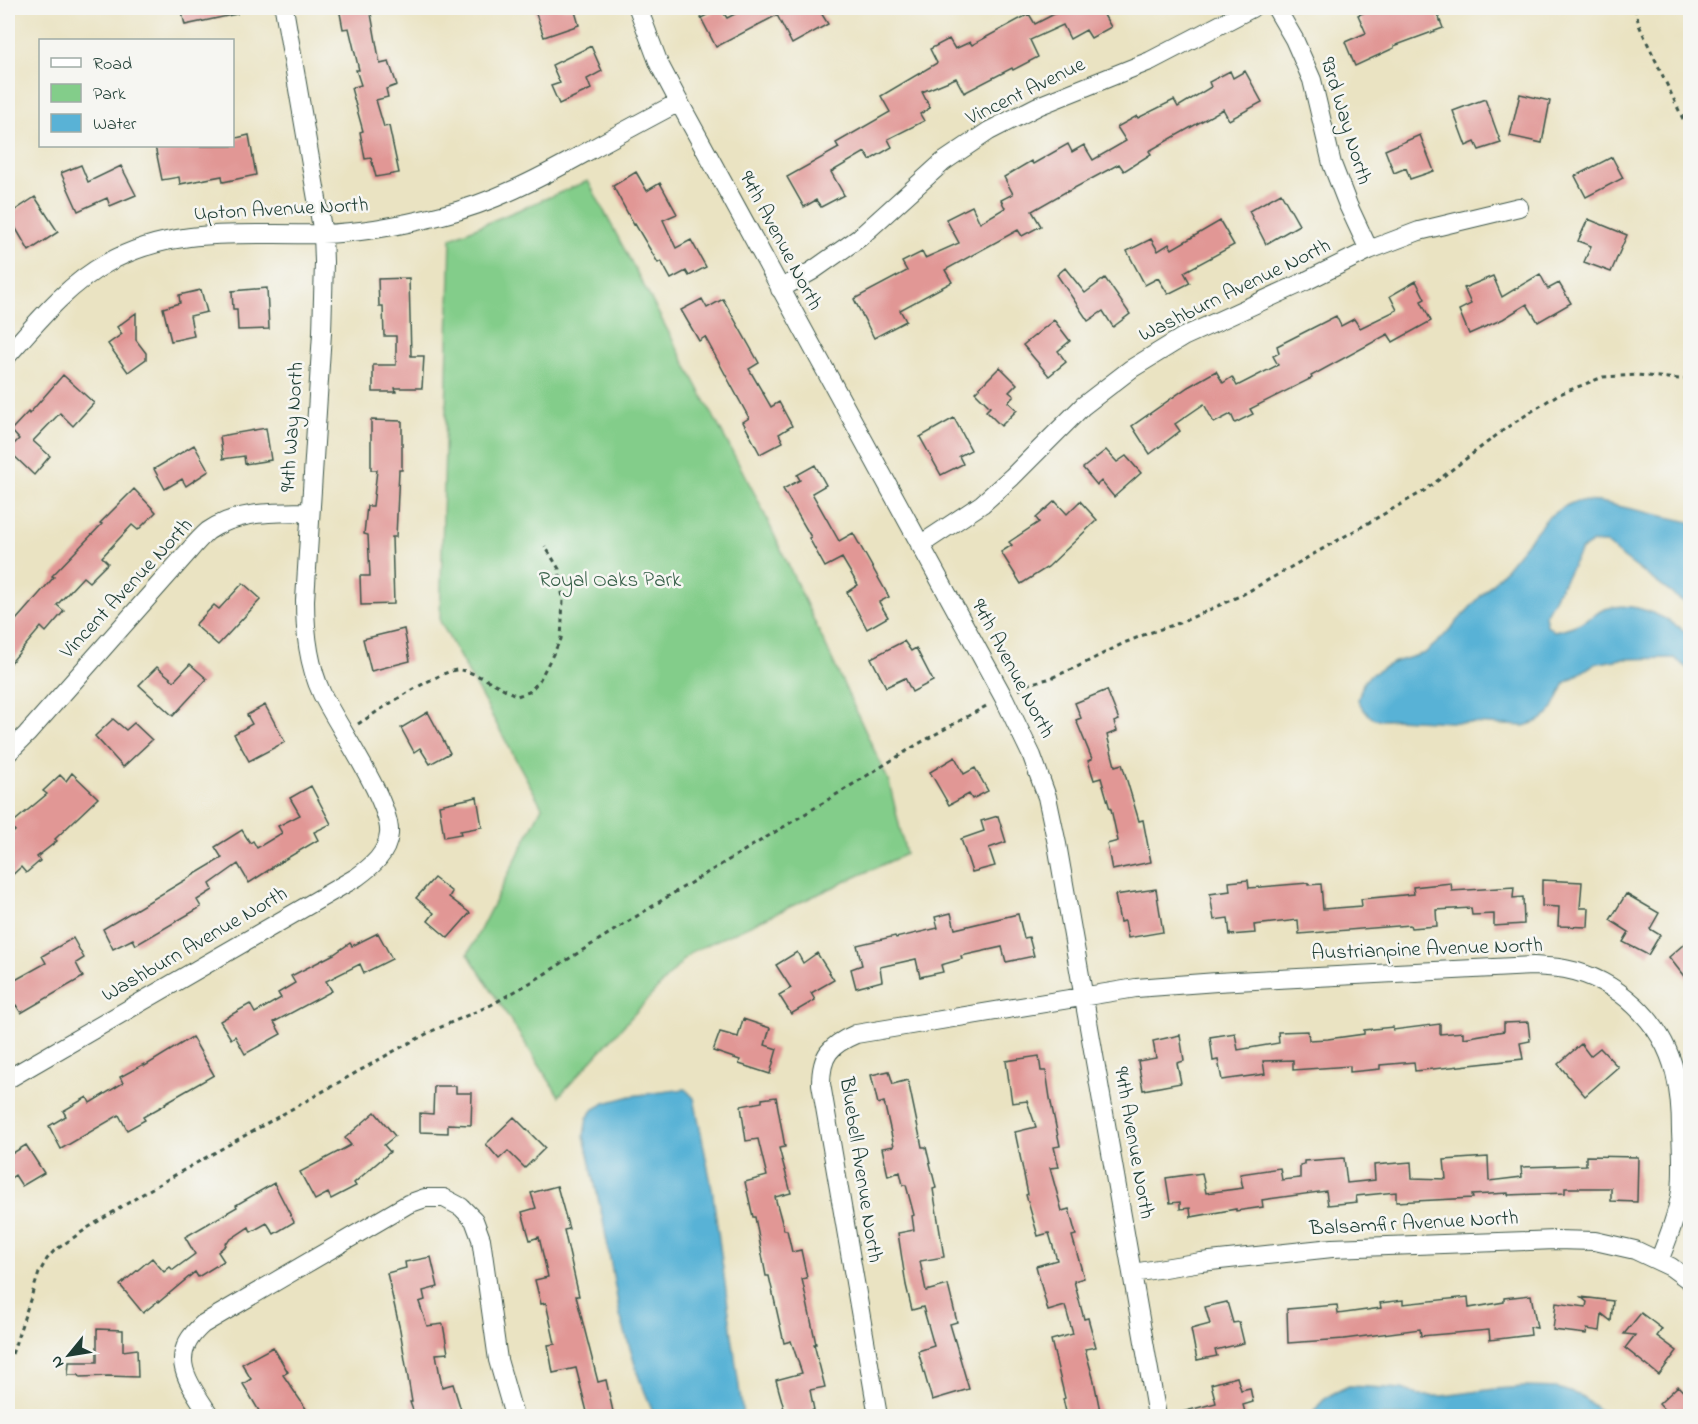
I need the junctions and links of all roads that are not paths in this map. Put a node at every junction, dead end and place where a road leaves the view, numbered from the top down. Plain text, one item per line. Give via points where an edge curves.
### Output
1 (284, 8) edge
2 (638, 8) edge
3 (1252, 8) edge
4 (1276, 8) edge
5 (679, 102) junction
6 (1519, 207) dead end
7 (323, 234) junction
8 (1369, 250) junction
9 (780, 289) junction
10 (8, 355) edge
11 (310, 512) junction
12 (920, 544) junction
13 (8, 753) edge
14 (390, 834) joint
15 (1084, 996) junction
16 (8, 1079) edge
17 (1659, 1261) junction
18 (1133, 1273) junction
19 (1690, 1281) edge
20 (210, 1416) edge
21 (514, 1416) edge
22 (878, 1416) edge
23 (1157, 1416) edge

1 - 7 street, 94th Way North
2 - 5 street, 94th Avenue North via 659,64
3 - 9 street, Vincent Avenue via 1150,60 1038,106 989,131 943,162 859,238
4 - 8 street, 93rd Way North via 1312,80 1332,164
5 - 7 street, Upton Avenue North via 495,198 443,215
5 - 9 street, 94th Avenue North
6 - 8 street, Washburn Avenue North via 1419,231
7 - 10 street, Upton Avenue North via 179,237 142,246 75,284
7 - 11 street, 94th Way North via 322,333
8 - 12 street, Washburn Avenue North via 1183,337 1131,369 1083,406 982,504
9 - 12 street, 94th Avenue North
11 - 13 street, Vincent Avenue North via 254,513 208,532
11 - 14 street, 94th Way North via 305,631 311,664 322,694 379,797
12 - 15 street, 94th Avenue North via 1004,698 1047,797
14 - 16 street, Washburn Avenue North via 385,850 373,866 357,877
15 - 17 street, Austrianpine Avenue North via 1217,982 1533,966 1565,969 1595,978 1622,994 1645,1015 1663,1042 1675,1071 1681,1102 1681,1190 1673,1227
15 - 18 street, 94th Avenue North
15 - 22 street, Bluebell Avenue North via 856,1034 827,1052 821,1067 821,1084
17 - 18 street, Balsamfir Avenue North via 1635,1250 1595,1241 1556,1240 1332,1248
17 - 19 street, Balsamfir Avenue North
18 - 23 street, 94th Avenue North
20 - 21 street via 183,1365 183,1348 191,1334 408,1204 425,1198 444,1198 474,1220 481,1239 498,1360

